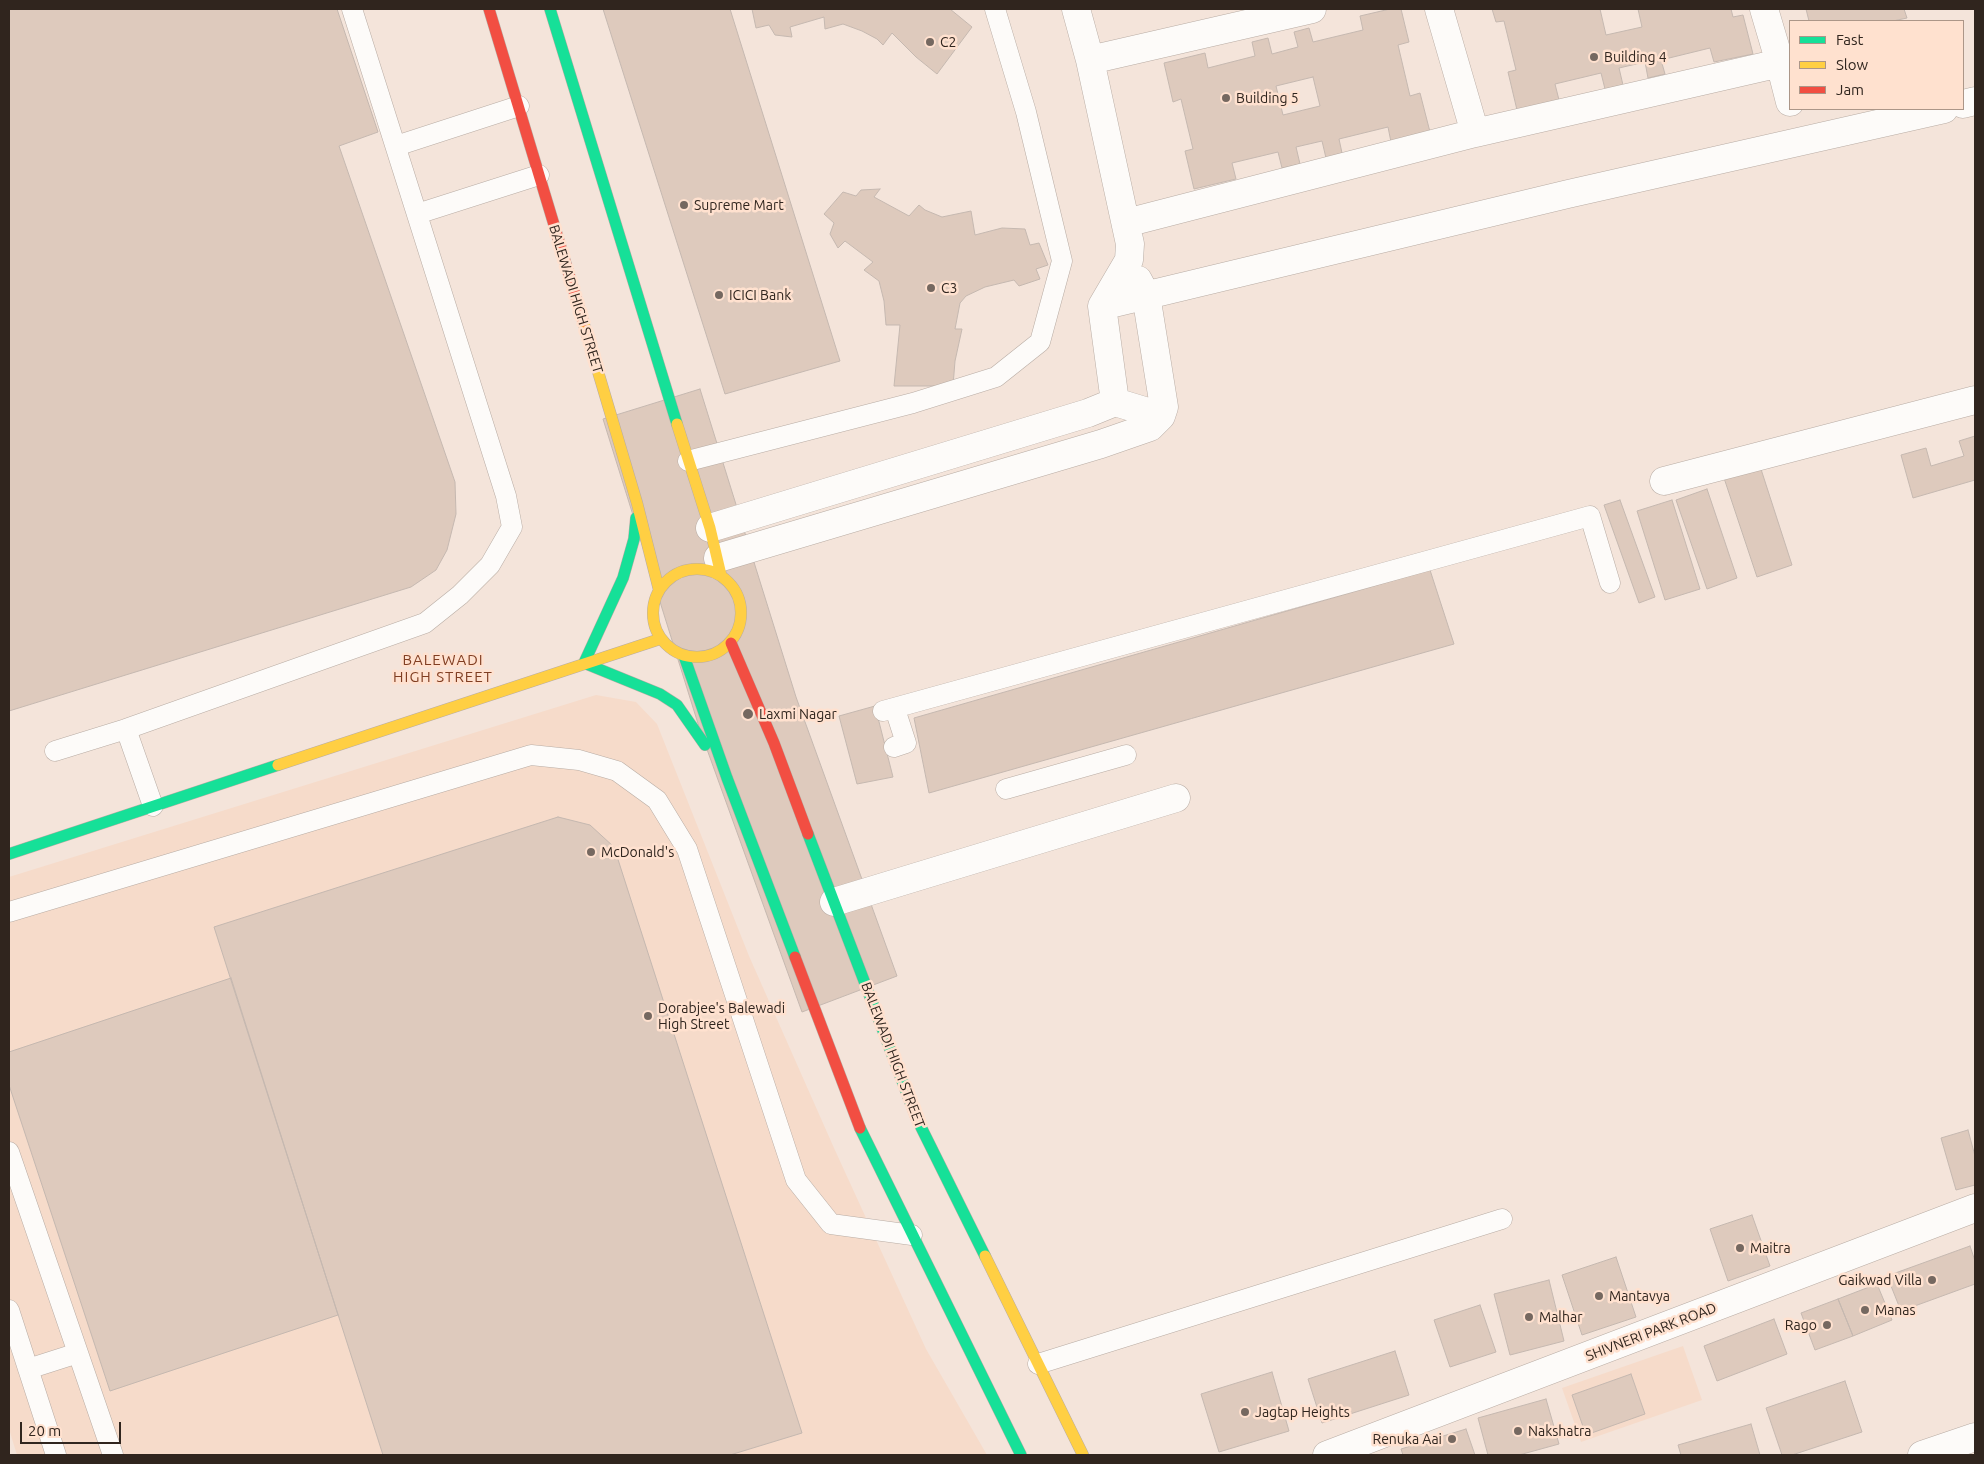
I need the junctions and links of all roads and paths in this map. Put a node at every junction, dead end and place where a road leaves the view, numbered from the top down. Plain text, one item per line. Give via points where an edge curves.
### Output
1 (352, 9) edge
2 (489, 9) edge
3 (550, 9) edge
4 (995, 9) edge
5 (1076, 9) edge
6 (1312, 9) edge
7 (1439, 9) edge
8 (1764, 9) edge
9 (1090, 60) junction
10 (1785, 62) edge
11 (1789, 94) edge
12 (518, 106) junction
13 (1792, 110) edge
14 (1940, 110) edge
15 (1474, 134) junction
16 (1801, 142) junction
17 (396, 146) junction
18 (539, 174) junction
19 (417, 214) junction
20 (1126, 224) junction
21 (1128, 260) junction
22 (1146, 296) junction
23 (1102, 306) junction
24 (1975, 400) edge
25 (1114, 402) junction
26 (1161, 416) junction
27 (688, 461) junction
28 (1664, 481) dead end
29 (637, 503) junction
30 (710, 528) junction
31 (720, 567) junction
32 (1610, 583) dead end
33 (659, 590) junction
34 (660, 639) junction
35 (731, 643) junction
36 (684, 656) junction
37 (584, 664) junction
38 (126, 729) junction
39 (894, 747) dead end
40 (55, 752) dead end
41 (1126, 755) dead end
42 (727, 778) junction
43 (1006, 789) dead end
44 (1176, 798) dead end
45 (153, 806) junction
46 (9, 854) edge
47 (834, 902) junction
48 (9, 912) edge
49 (9, 1152) edge
50 (1975, 1208) edge
51 (1502, 1219) dead end
52 (912, 1235) junction
53 (9, 1310) edge
54 (78, 1353) junction
55 (1038, 1364) junction
56 (28, 1369) junction
57 (1975, 1437) edge
58 (56, 1455) edge
59 (113, 1455) edge
60 (1021, 1455) edge
61 (1083, 1455) edge
62 (1327, 1455) edge
63 (1922, 1455) edge

1 - 17 lane
2 - 12 street, BALEWADI HIGH STREET
3 - 27 street
4 - 27 lane via 1026,112 1062,261 1040,342 996,377 913,403
5 - 9 street
6 - 9 street
7 - 15 street
8 - 10 street
9 - 20 street
10 - 11 street
10 - 15 street
12 - 17 lane
12 - 18 street, BALEWADI HIGH STREET
13 - 16 street
14 - 16 street
15 - 20 street
16 - 22 street via 1568,194
17 - 19 lane
18 - 19 lane
18 - 29 street, BALEWADI HIGH STREET
19 - 38 lane via 506,496 512,527 490,565 425,623
20 - 21 street via 1130,244
21 - 22 street
21 - 23 street
22 - 23 street
22 - 26 street via 1164,407
23 - 25 street
24 - 28 street
25 - 26 street
25 - 30 street via 1088,414
26 - 31 street via 1150,427 1101,444
27 - 30 street
29 - 33 street, BALEWADI HIGH STREET
29 - 37 street via 634,539 623,578
30 - 31 street
31 - 33 street via 680,572
31 - 35 street via 738,594 742,607 738,632
32 - 39 lane via 1590,516 889,710 906,743
33 - 34 street via 653,602 652,615
34 - 36 street
34 - 37 street
35 - 36 street via 709,656
35 - 47 street, BALEWADI HIGH STREET via 774,744
36 - 42 street
37 - 42 street via 660,694 677,705
37 - 45 street
38 - 40 lane
38 - 45 lane
41 - 43 lane
42 - 52 street via 864,1138
44 - 47 street
45 - 46 street
47 - 55 street, BALEWADI HIGH STREET via 916,1117
48 - 52 lane via 530,755 579,760 617,770 657,800 687,849 796,1180 831,1224
49 - 54 lane
50 - 62 street, SHIVNERI PARK ROAD
51 - 55 lane
52 - 60 street
53 - 56 lane
54 - 56 lane
54 - 59 lane
55 - 61 street, BALEWADI HIGH STREET
56 - 58 lane
57 - 63 street

